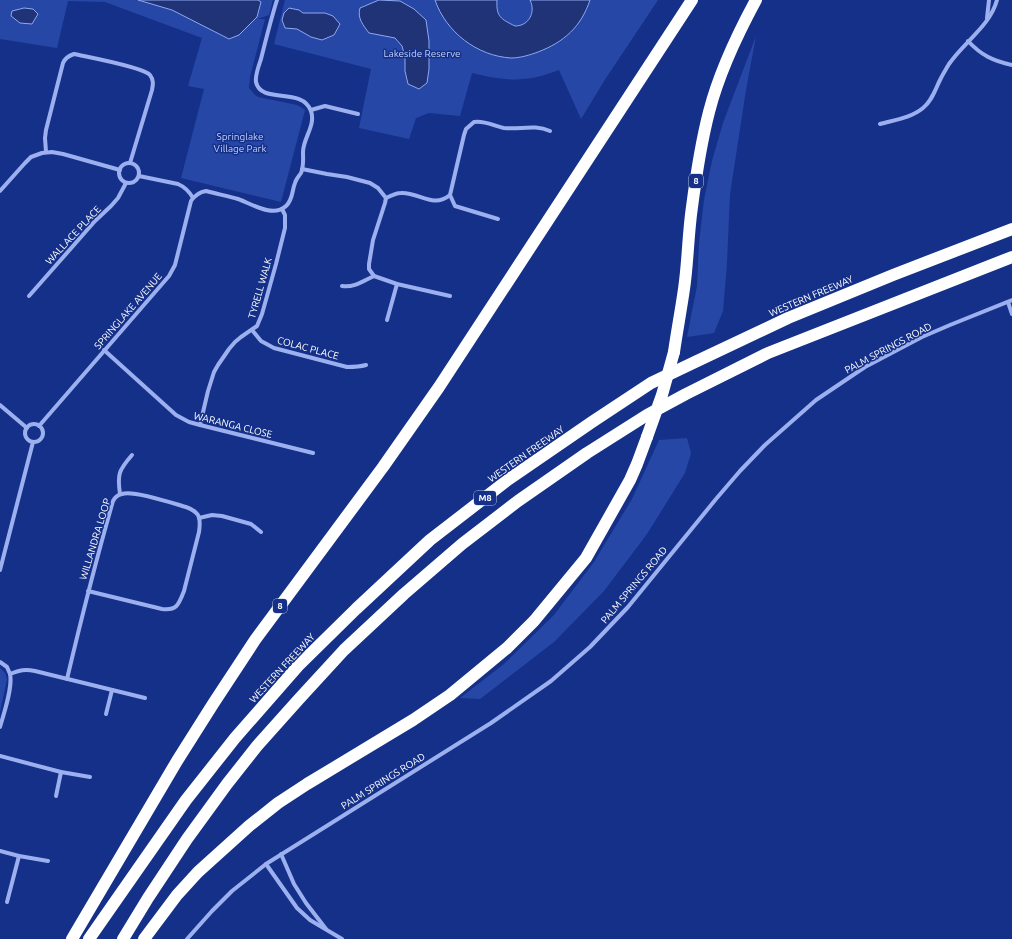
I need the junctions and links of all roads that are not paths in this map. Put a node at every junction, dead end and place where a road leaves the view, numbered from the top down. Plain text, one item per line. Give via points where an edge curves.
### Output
1 (277, 0) edge
2 (684, 0) edge
3 (692, 0) edge
4 (756, 0) edge
5 (989, 0) edge
6 (997, 0) edge
7 (987, 18) junction
8 (968, 41) junction
9 (660, 51) junction
10 (1012, 65) edge
11 (311, 110) junction
12 (358, 114) dead end
13 (880, 124) dead end
14 (550, 131) dead end
15 (46, 152) junction
16 (130, 163) junction
17 (302, 169) junction
18 (120, 170) junction
19 (139, 176) junction
20 (126, 183) junction
21 (0, 191) edge
22 (450, 195) junction
23 (193, 198) junction
24 (386, 198) junction
25 (282, 209) junction
26 (498, 219) dead end
27 (1012, 229) edge
28 (1012, 257) edge
29 (374, 276) junction
30 (397, 284) junction
31 (342, 286) dead end
32 (29, 296) dead end
33 (450, 296) dead end
34 (1010, 301) edge
35 (1012, 314) edge
36 (387, 320) dead end
37 (252, 330) junction
38 (104, 350) junction
39 (366, 365) dead end
40 (0, 405) edge
41 (200, 425) junction
42 (38, 426) junction
43 (27, 428) junction
44 (33, 442) junction
45 (312, 453) dead end
46 (132, 455) dead end
47 (120, 494) junction
48 (200, 518) junction
49 (261, 532) dead end
50 (0, 570) edge
51 (88, 591) junction
52 (0, 662) edge
53 (10, 674) junction
54 (67, 679) junction
55 (112, 690) junction
56 (145, 698) dead end
57 (106, 714) dead end
58 (0, 726) edge
59 (0, 756) edge
60 (61, 772) junction
61 (90, 777) dead end
62 (56, 796) dead end
63 (0, 851) edge
64 (281, 854) junction
65 (19, 856) junction
66 (48, 862) dead end
67 (266, 864) junction
68 (7, 902) dead end
69 (327, 931) junction
70 (72, 939) edge
71 (89, 939) edge
72 (123, 939) edge
73 (144, 939) edge
74 (187, 939) edge
75 (342, 939) edge

1 - 11 street via 256,81 258,88 264,92 299,99
2 - 9 highway
3 - 9 highway, 8
4 - 73 highway, 8, bridge via 731,52 709,112 693,201 685,288 674,352 662,395 630,480 586,558 534,621 507,648 450,695 307,784 249,826 198,872
5 - 7 street
6 - 7 street
7 - 8 street
8 - 10 street via 987,57
8 - 13 street via 950,63 925,107 911,116
9 - 70 highway, 8 via 439,387 255,640 177,761
11 - 12 street via 325,106
11 - 17 street via 313,116 303,148
14 - 22 street via 474,122 466,129 464,135
15 - 16 street via 46,130 62,63 69,55 74,54 142,70 151,76 152,90
15 - 18 street via 63,154
15 - 21 street via 31,157
16 - 18 street
16 - 19 street via 137,166
17 - 24 street via 370,183
17 - 25 street via 288,203
18 - 20 street via 120,177
19 - 20 street via 136,182
19 - 23 street via 183,186
20 - 32 street, WALLACE PLACE via 118,198
22 - 24 street via 437,201 401,193
22 - 26 street via 455,206
23 - 25 street via 206,191 264,209
23 - 38 street, SPRINGLAKE AVENUE via 172,271
24 - 29 street via 369,264
25 - 37 street, TYRELL WALK via 286,221 276,264 262,314 257,326
27 - 71 highway, WESTERN FREEWAY / M8 via 788,318 651,384 510,479 430,540 298,666 235,738 186,800
28 - 72 highway, M8 via 761,356 647,415 518,501 462,544 404,594 344,650 299,699 227,784 187,839
29 - 30 street
29 - 31 street via 356,285
30 - 33 street
30 - 36 street
34 - 35 street
34 - 64 street, PALM SPRINGS ROAD via 922,337 865,367 816,400 740,471 628,607 590,647 551,681 491,723
37 - 39 street, COLAC PLACE via 261,341 274,348 347,366
37 - 41 street, TYRELL WALK via 235,342 214,372
38 - 41 street, WARANGA CLOSE via 170,410 183,419
38 - 42 street, SPRINGLAKE AVENUE
40 - 43 street
41 - 45 street, WARANGA CLOSE
42 - 43 street via 34,424
42 - 44 street via 43,434 39,440
43 - 44 street via 26,437
44 - 50 street
46 - 47 street, WILLANDRA LOOP via 120,472
47 - 48 street, WILLANDRA LOOP via 133,493 186,507 195,511
47 - 51 street, WILLANDRA LOOP via 113,502
48 - 49 street via 222,516 251,524
48 - 51 street, WILLANDRA LOOP via 184,591 174,608 169,610
51 - 54 street, WILLANDRA LOOP
52 - 53 street via 7,667
53 - 54 street via 27,670
53 - 58 street via 10,687
54 - 55 street
55 - 56 street
55 - 57 street
59 - 60 street
60 - 61 street
60 - 62 street
63 - 65 street
64 - 67 street, PALM SPRINGS ROAD
64 - 69 street via 294,884
65 - 66 street
65 - 68 street
67 - 69 street via 297,908
67 - 74 street, PALM SPRINGS ROAD via 232,891
69 - 75 street

